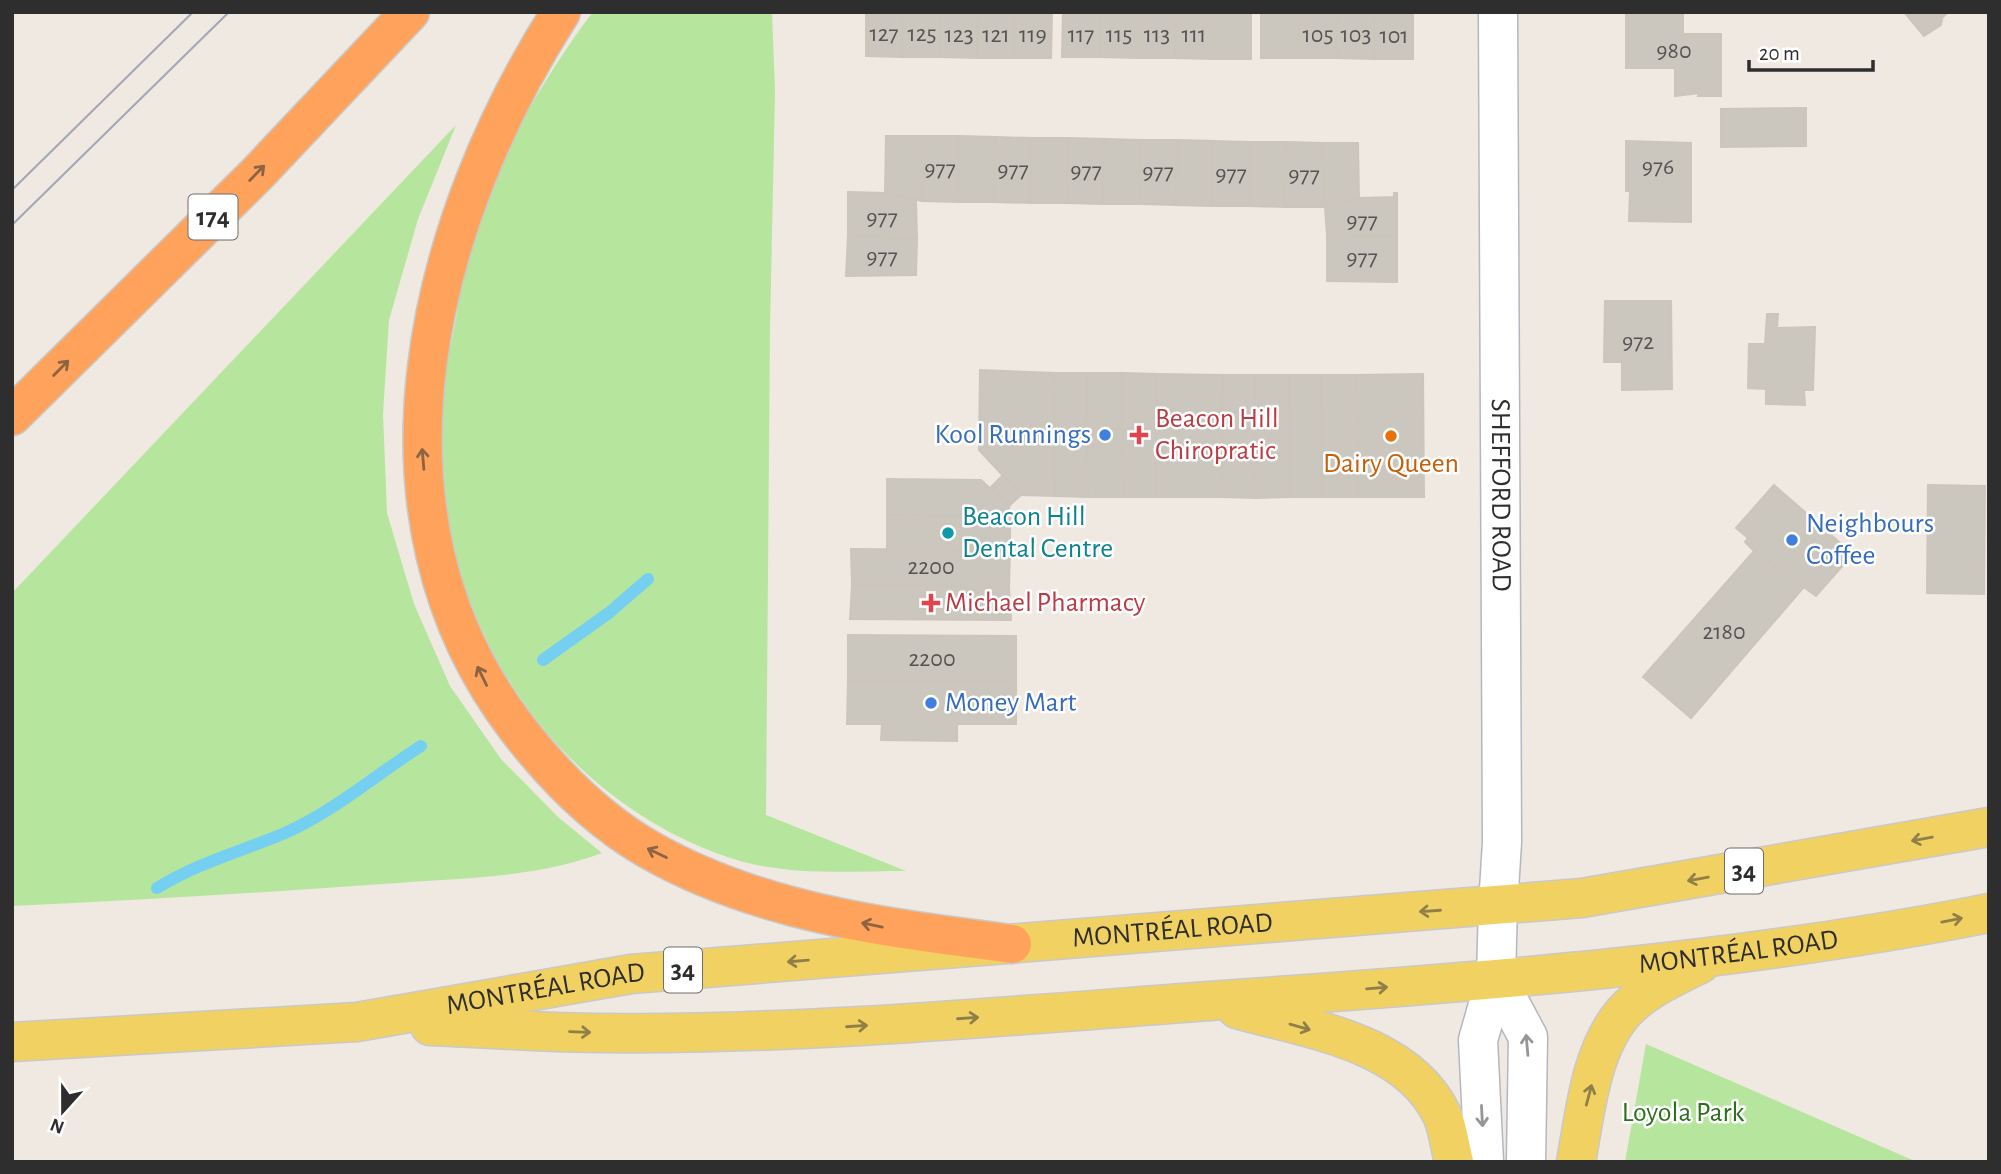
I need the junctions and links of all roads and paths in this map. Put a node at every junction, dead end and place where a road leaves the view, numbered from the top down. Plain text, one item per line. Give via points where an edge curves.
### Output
1 (410, 12) edge
2 (561, 12) edge
3 (1498, 12) edge
4 (12, 416) edge
5 (1989, 827) edge
6 (1498, 906) junction
7 (1989, 912) edge
8 (1012, 944) junction
9 (1721, 954) junction
10 (1496, 977) junction
11 (1211, 1001) junction
12 (357, 1022) junction
13 (12, 1042) edge
14 (1454, 1162) edge
15 (1484, 1162) edge
16 (1527, 1162) edge
17 (1576, 1162) edge

4 -> 1 highway, 174 via 258,173
8 -> 2 highway via 878,927 798,909 727,884 631,838 581,799 543,761 490,692 454,618 429,531 421,436 431,330 455,230 488,145
3 - 6 street, SHEFFORD ROAD via 1502,828
5 -> 6 main road, MONTRÉAL ROAD / 34 via 1622,892
6 -> 8 main road, MONTRÉAL ROAD / 34
6 - 10 street, SHEFFORD ROAD
9 -> 7 main road, MONTRÉAL ROAD / 34 via 1789,947
8 -> 12 main road, MONTRÉAL ROAD / 34 via 631,974
9 - 10 main road, MONTRÉAL ROAD / 34
17 -> 9 main road via 1605,1040 1623,1012 1644,995
11 -> 10 main road, MONTRÉAL ROAD / 34
10 -> 15 street, SHEFFORD ROAD via 1478,1040
16 -> 10 street, SHEFFORD ROAD via 1528,1037
12 -> 11 main road, MONTRÉAL ROAD / 34 via 603,1033 818,1029
11 -> 14 main road via 1358,1044 1407,1070 1442,1115
12 - 13 main road, MONTRÉAL ROAD / 34

